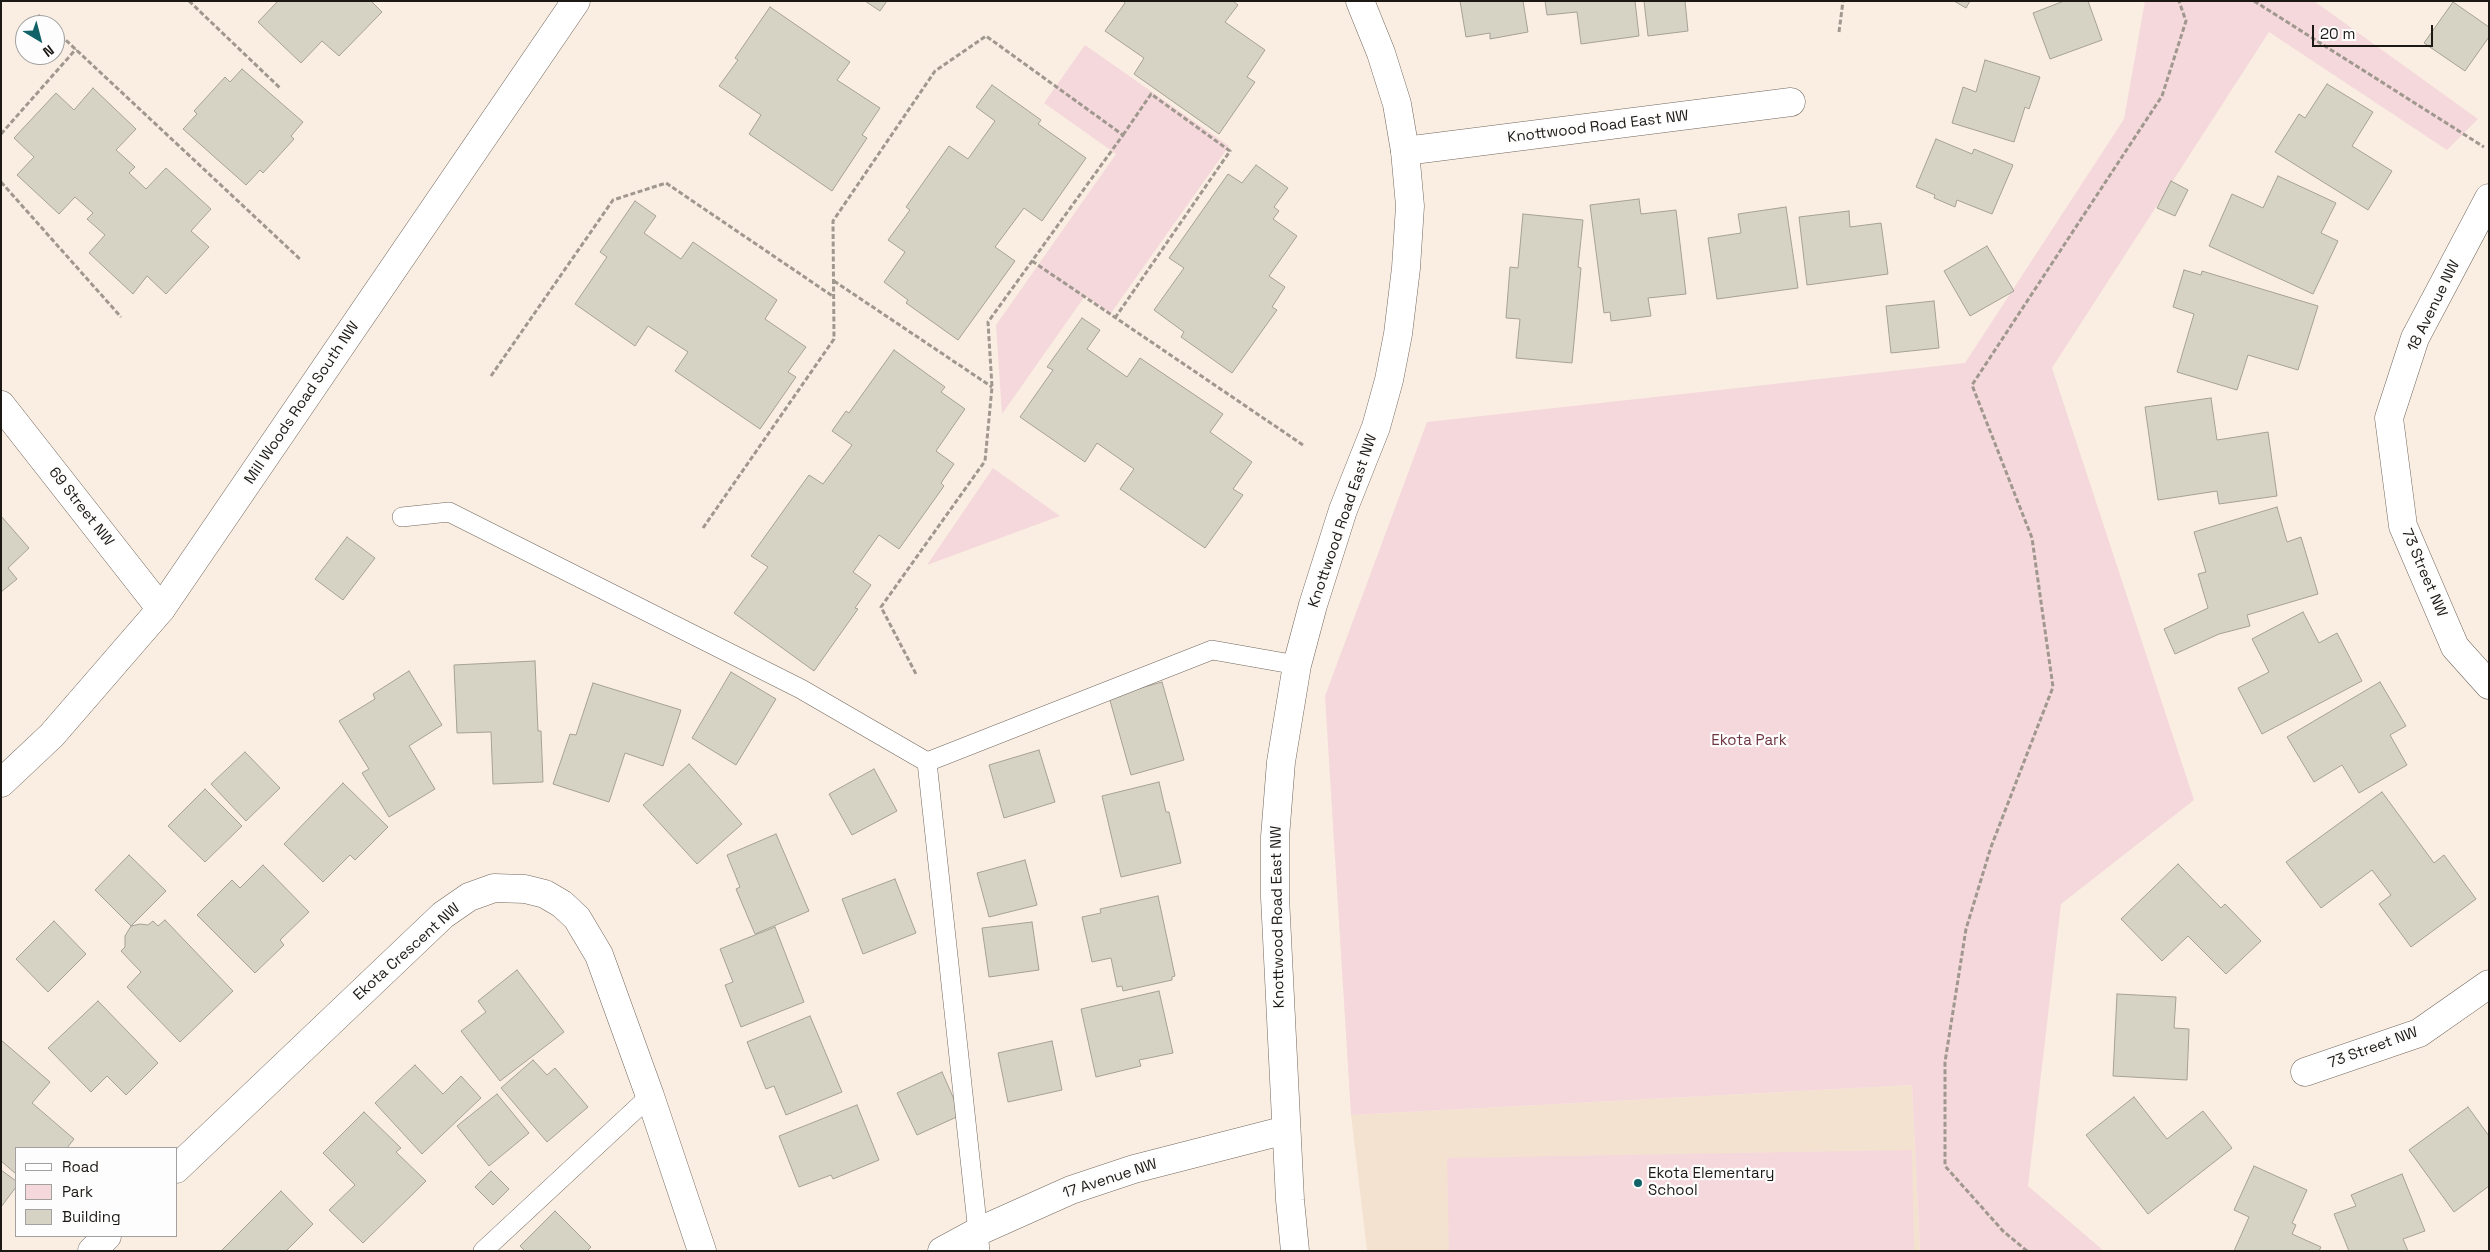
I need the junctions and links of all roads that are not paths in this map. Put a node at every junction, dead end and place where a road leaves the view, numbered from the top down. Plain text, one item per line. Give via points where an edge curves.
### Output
1 (576, 1) edge
2 (1360, 1) edge
3 (1791, 102) dead end
4 (1405, 151) junction
5 (2489, 198) edge
6 (1, 406) edge
7 (2389, 418) joint
8 (402, 518) dead end
9 (161, 609) junction
10 (1297, 666) junction
11 (2489, 685) edge
12 (927, 762) junction
13 (1, 783) edge
14 (2489, 984) edge
15 (2305, 1072) dead end
16 (650, 1096) junction
17 (1286, 1130) junction
18 (178, 1167) edge
19 (106, 1237) edge
20 (978, 1241) edge
21 (92, 1251) edge
22 (483, 1251) edge
23 (702, 1251) edge
24 (942, 1251) edge
25 (1295, 1251) edge

1 - 9 street, Mill Woods Road South NW
2 - 4 street, Knottwood Road East NW via 1397,104
3 - 4 street, Knottwood Road East NW
4 - 10 street, Knottwood Road East NW via 1410,206 1406,268 1389,380 1376,427 1327,557
5 - 7 street, 18 Avenue NW via 2415,338
6 - 9 street, 69 Street NW
7 - 11 street, 73 Street NW via 2403,526 2455,647
8 - 12 lane via 449,512 801,689
9 - 13 street, Mill Woods Road South NW via 52,735
10 - 12 lane via 1212,650
10 - 17 street, Knottwood Road East NW via 1281,762 1275,837
12 - 20 lane
14 - 15 street, 73 Street NW via 2419,1033
16 - 18 street, Ekota Crescent NW via 599,955 577,918 546,894 525,889 494,888 469,897 443,915
16 - 22 lane
16 - 23 street, Ekota Crescent NW
17 - 20 street, 17 Avenue NW via 1134,1169 1080,1187
17 - 25 street, Knottwood Road East NW
19 - 21 street
20 - 24 street, 17 Avenue NW

